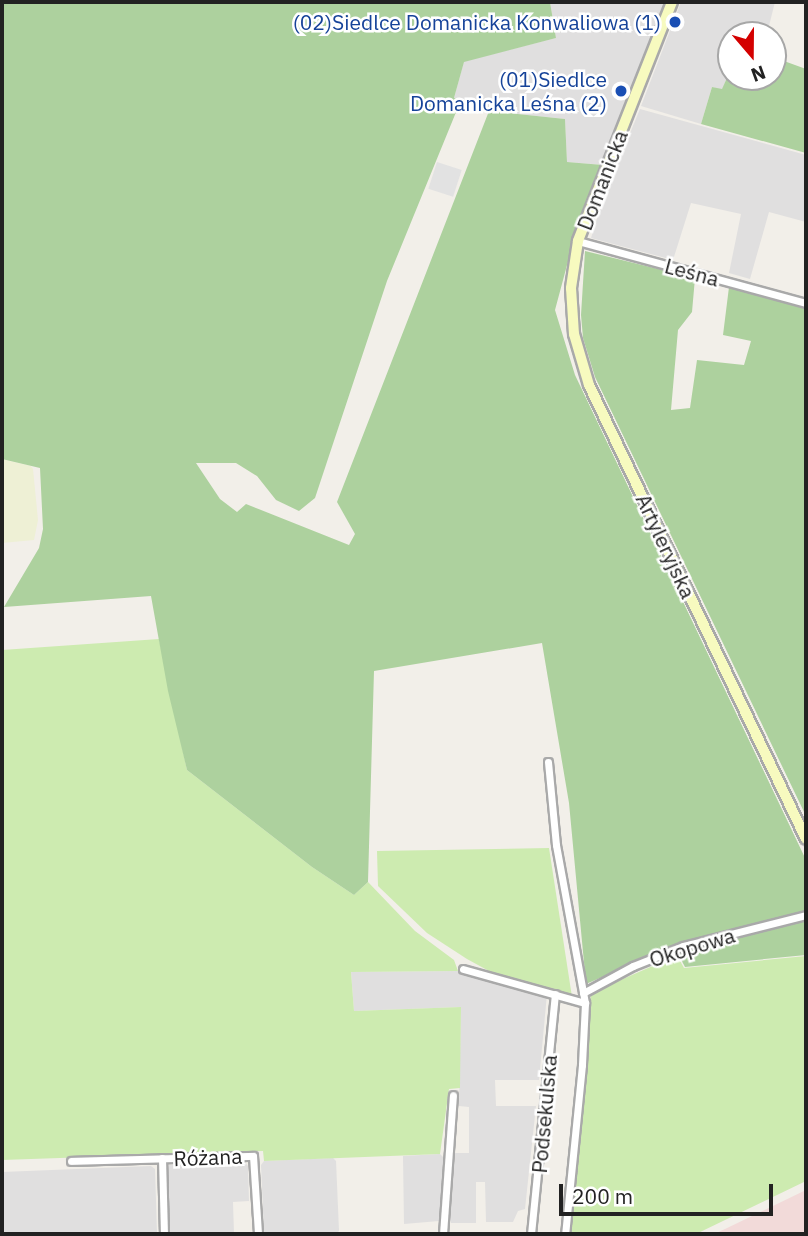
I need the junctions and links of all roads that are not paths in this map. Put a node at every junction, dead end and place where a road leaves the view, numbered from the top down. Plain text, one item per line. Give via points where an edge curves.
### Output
1 (672, 2) edge
2 (578, 241) junction
3 (806, 303) edge
4 (548, 762) dead end
5 (806, 839) edge
6 (806, 915) edge
7 (463, 969) dead end
8 (583, 993) junction
9 (555, 994) junction
10 (584, 1003) junction
11 (453, 1096) dead end
12 (162, 1158) junction
13 (71, 1161) dead end
14 (164, 1234) edge
15 (258, 1234) edge
16 (443, 1234) edge
17 (531, 1234) edge
18 (565, 1234) edge

1 - 2 street, Domanicka
2 - 3 street, Leśna
2 - 5 street, Artyleryjska via 571,310 586,377
4 - 8 street via 556,845
6 - 8 street, Okopowa via 683,946
7 - 9 street
8 - 10 street
9 - 10 street
9 - 17 street, Podsekulska
10 - 18 street
11 - 16 street
12 - 13 street, Różana
12 - 14 street, Różana
12 - 15 street, Różana via 253,1156

